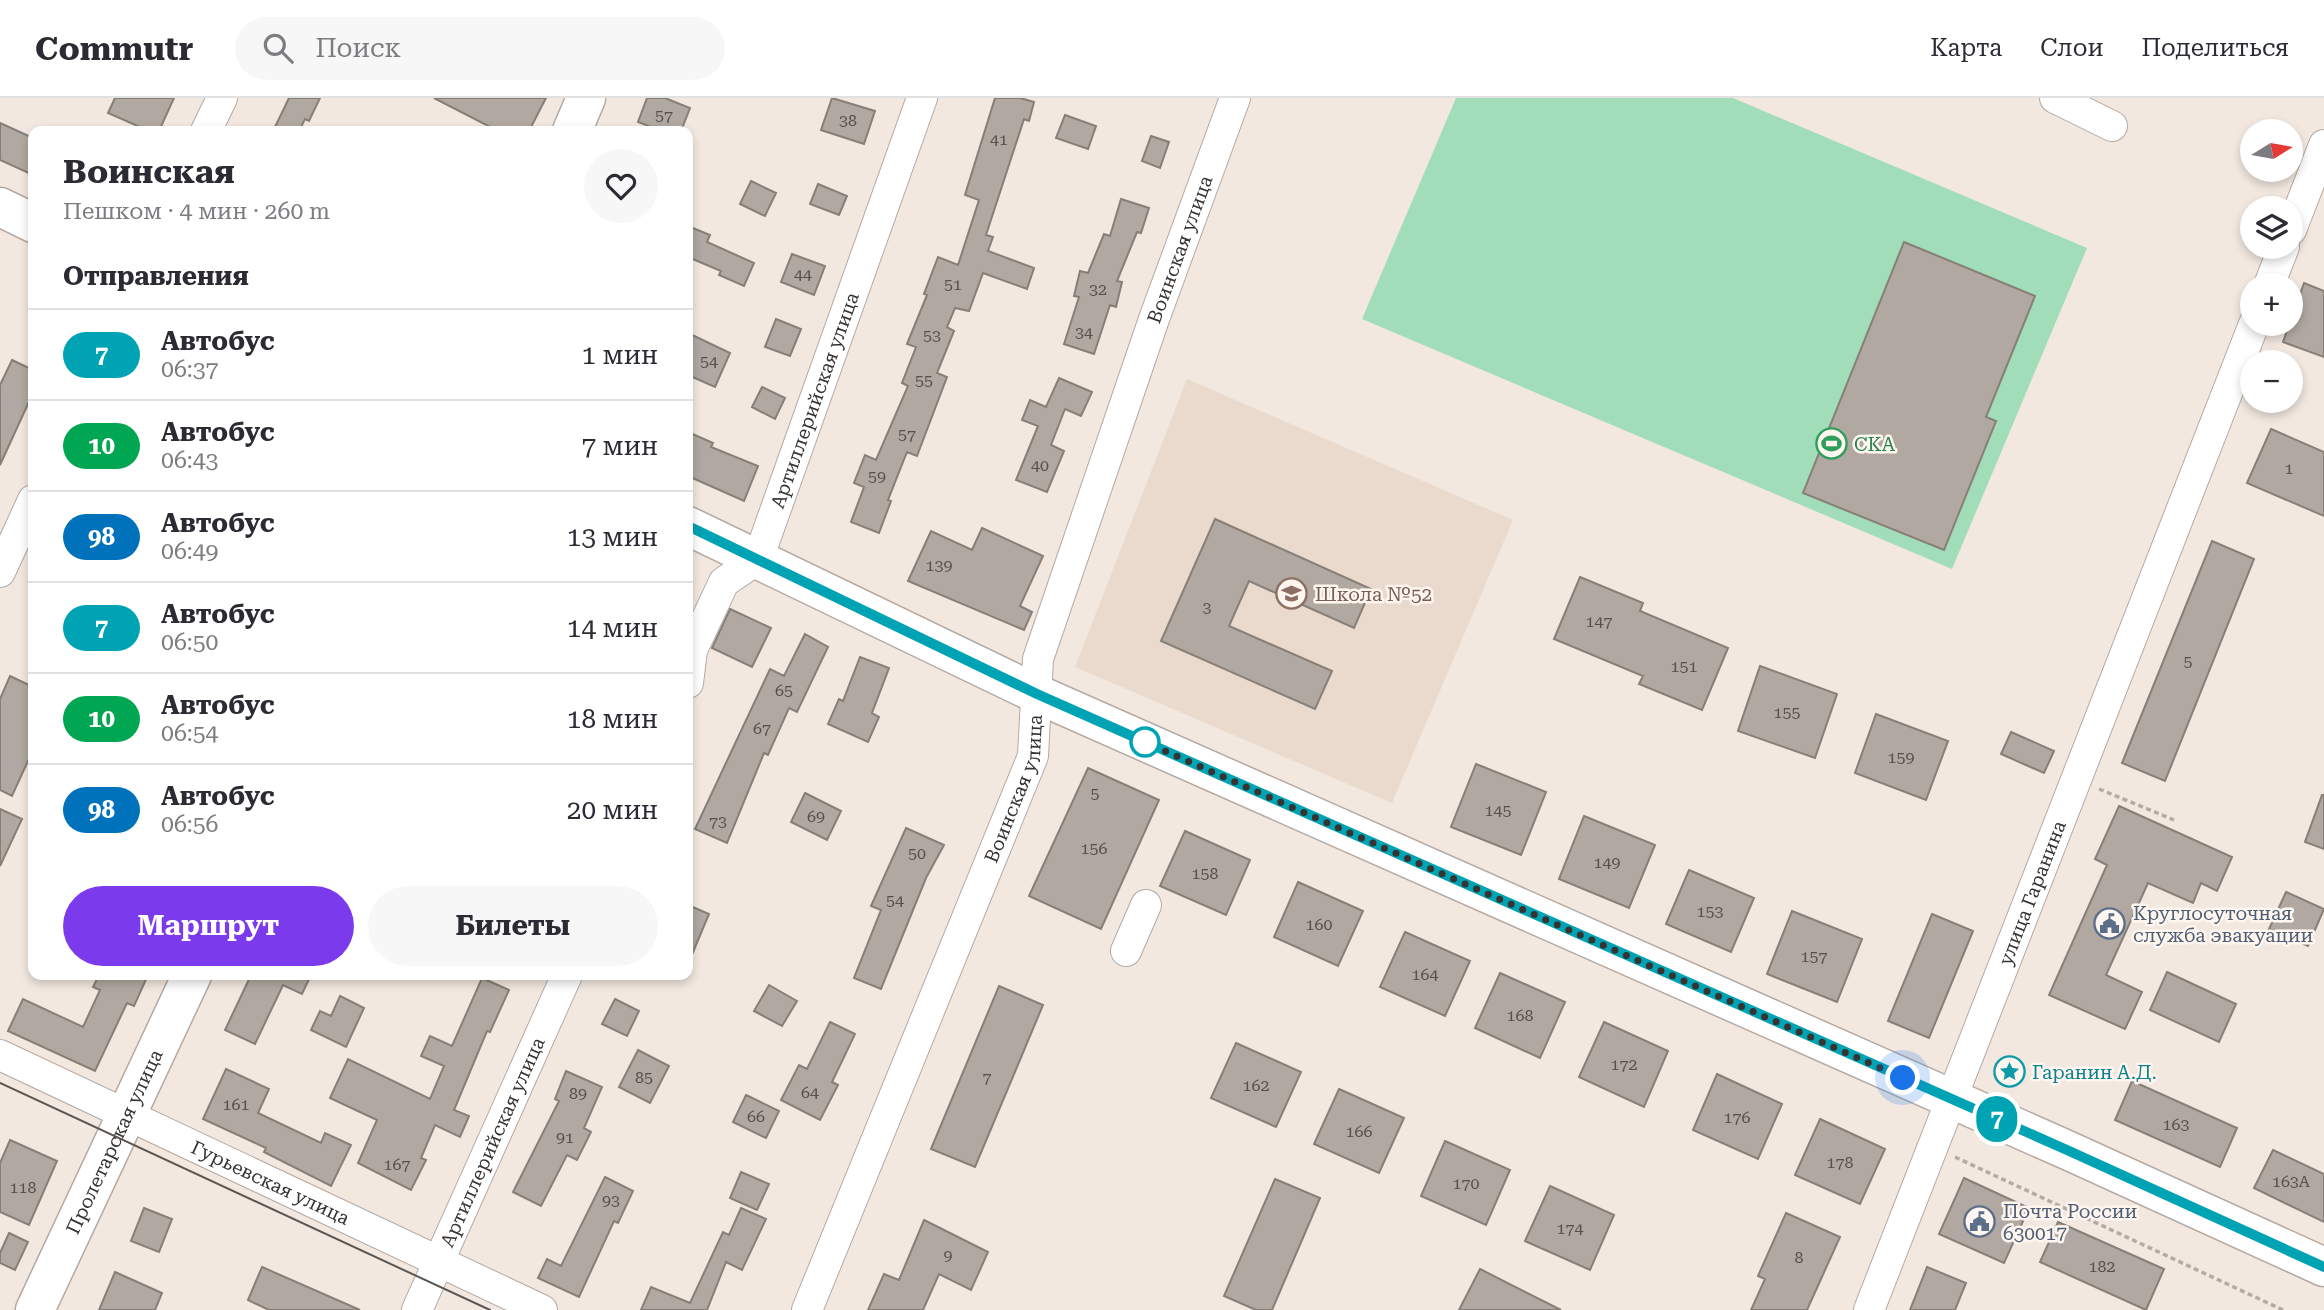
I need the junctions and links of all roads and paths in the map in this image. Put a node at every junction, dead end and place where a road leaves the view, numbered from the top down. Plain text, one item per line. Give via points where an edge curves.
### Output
1 (222, 98) edge
2 (586, 98) edge
3 (922, 98) edge
4 (1235, 98) edge
5 (2055, 98) edge
6 (208, 126) edge
7 (574, 126) edge
8 (2112, 126) dead end
9 (2324, 145) edge
10 (2303, 199) edge
11 (0, 207) edge
12 (28, 221) edge
13 (2249, 336) edge
14 (28, 511) edge
15 (693, 528) edge
16 (758, 559) junction
17 (0, 572) edge
18 (693, 648) edge
19 (1037, 694) junction
20 (2094, 802) dead end
21 (2174, 820) dead end
22 (1146, 905) dead end
23 (1126, 951) dead end
24 (190, 980) edge
25 (565, 980) edge
26 (0, 1055) edge
27 (1952, 1100) junction
28 (124, 1115) junction
29 (1933, 1147) junction
30 (438, 1260) junction
31 (2324, 1267) edge
32 (35, 1310) edge
33 (417, 1310) edge
34 (542, 1310) edge
35 (807, 1310) edge
36 (1869, 1310) edge
37 (2283, 1310) edge

1 - 6 street
2 - 7 main road
3 - 16 street, Артиллерийская улица
4 - 19 street, Воинская улица via 1149,332 1038,659
5 - 8 street
9 - 10 street
11 - 12 main road
13 - 27 street, улица Гаранина
14 - 17 street
15 - 16 main road
16 - 18 street via 724,582
16 - 19 main road
19 - 27 main road
19 - 35 street, Воинская улица via 1033,756
20 - 21 path via 2099,789
22 - 23 street
24 - 28 main road, Пролетарская улица
25 - 30 street, Артиллерийская улица
26 - 28 street, Гурьевская улица
27 - 29 street, улица Гаранина
27 - 31 main road
28 - 30 street, Гурьевская улица
28 - 32 main road, Пролетарская улица
29 - 36 street, улица Гаранина
29 - 37 path
30 - 33 street, Артиллерийская улица
30 - 34 street, Гурьевская улица

